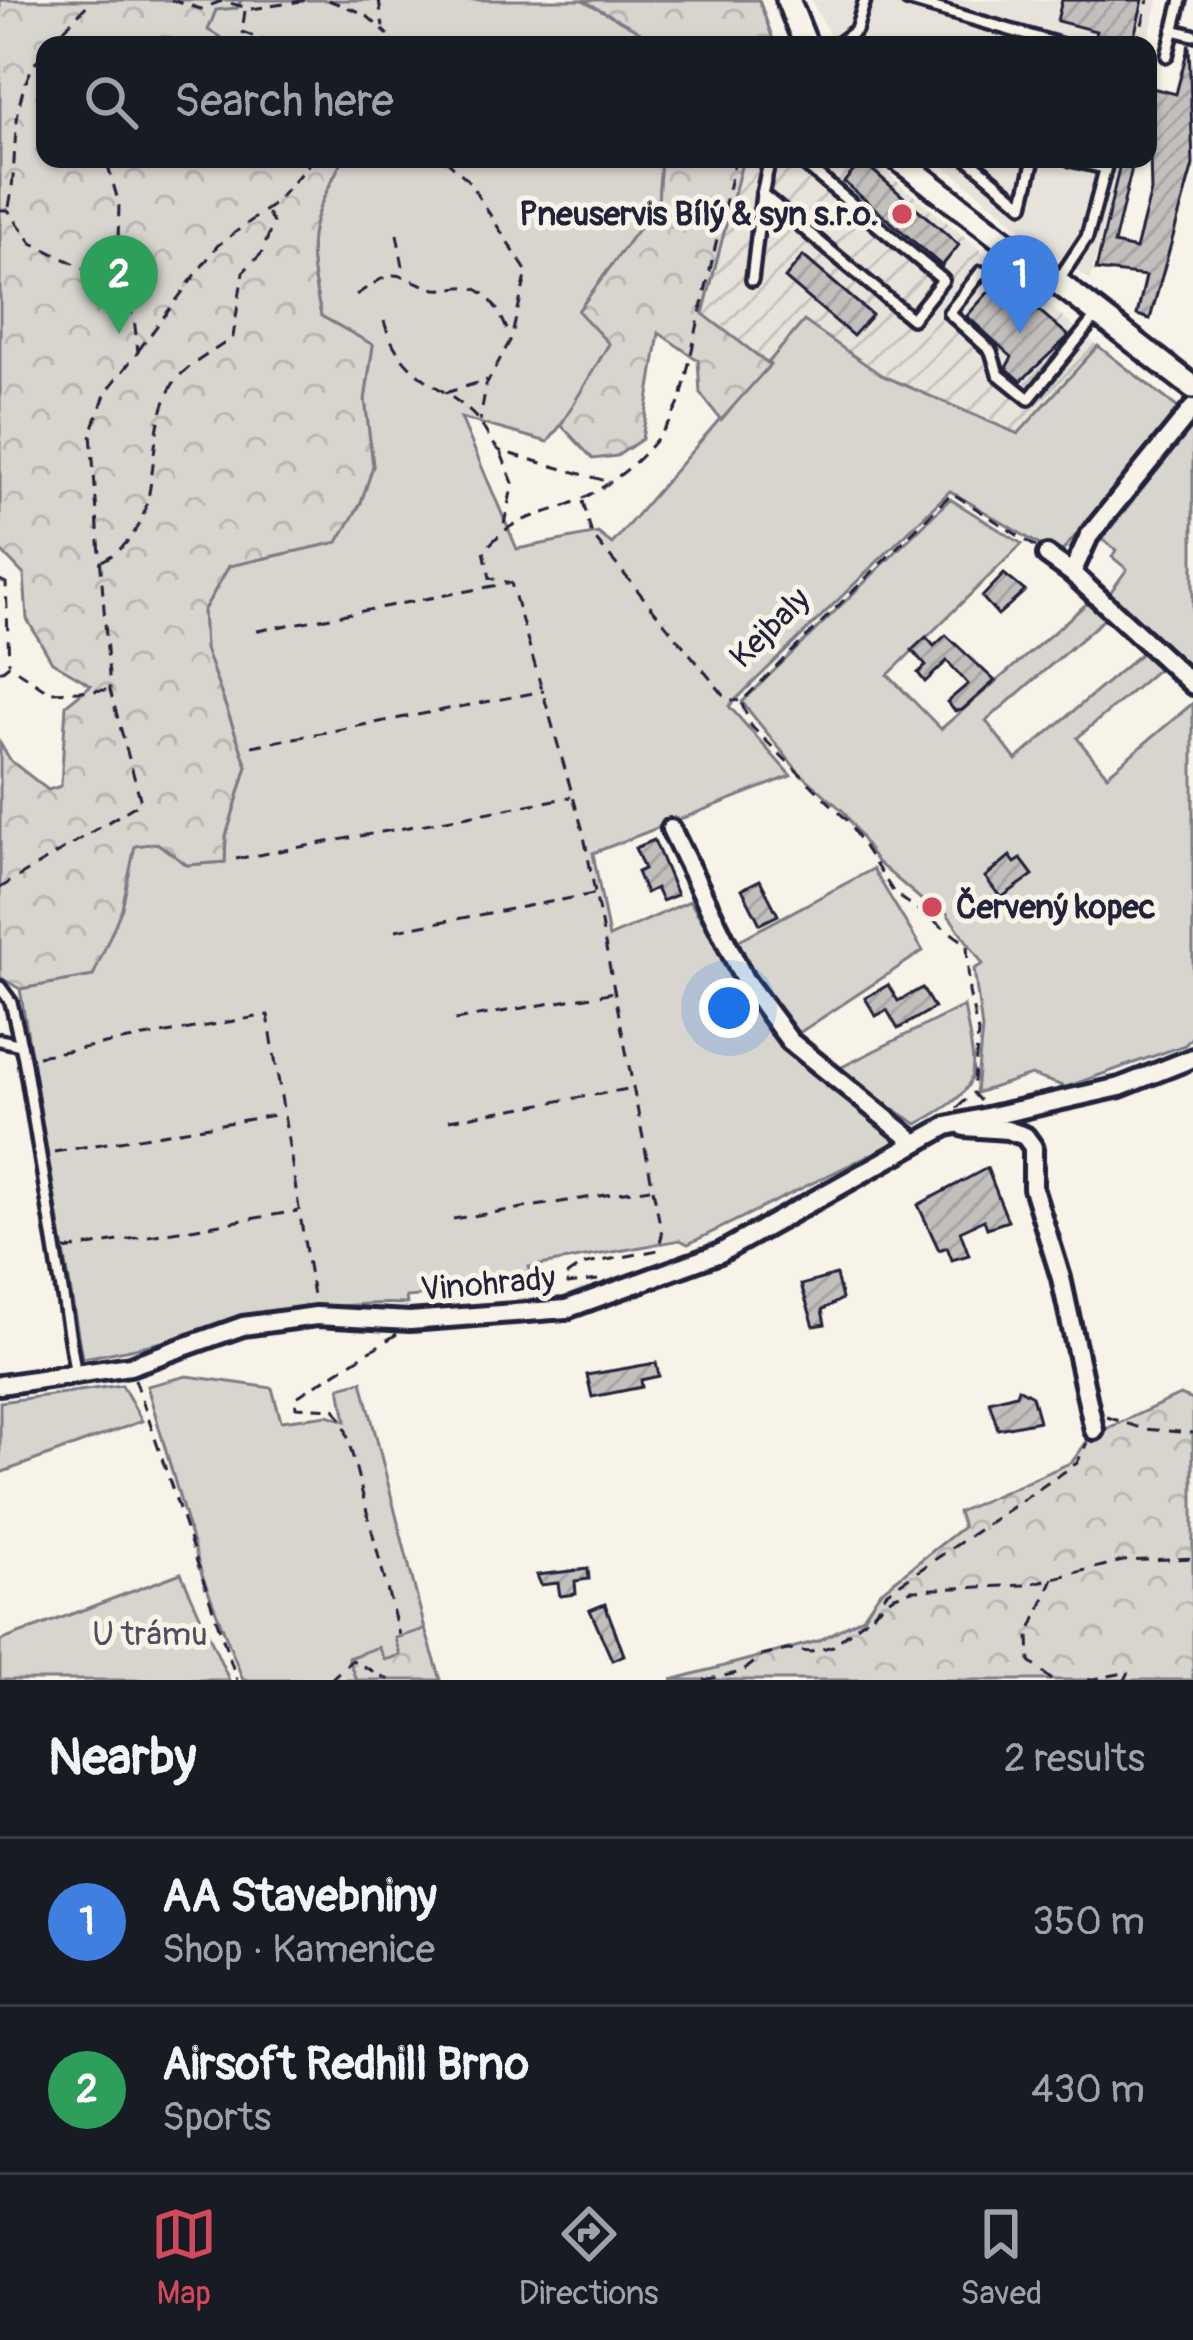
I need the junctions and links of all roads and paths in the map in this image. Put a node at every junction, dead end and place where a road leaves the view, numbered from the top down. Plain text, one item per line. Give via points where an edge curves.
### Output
1 (92, 0) edge
2 (171, 0) edge
3 (308, 0) edge
4 (328, 0) edge
5 (379, 0) edge
6 (788, 0) edge
7 (865, 0) edge
8 (907, 0) edge
9 (1148, 0) edge
10 (1181, 0) edge
11 (242, 8) junction
12 (1173, 30) junction
13 (242, 32) junction
14 (388, 35) joint
15 (1193, 35) edge
16 (58, 36) edge
17 (241, 36) edge
18 (252, 36) edge
19 (802, 36) edge
20 (848, 36) edge
21 (1031, 36) edge
22 (1139, 36) edge
23 (1167, 56) dead end
24 (36, 67) edge
25 (109, 168) edge
26 (305, 168) edge
27 (455, 168) edge
28 (733, 168) edge
29 (768, 168) edge
30 (809, 168) edge
31 (910, 168) edge
32 (979, 168) edge
33 (1032, 168) edge
34 (1106, 168) edge
35 (762, 194) junction
36 (0, 210) edge
37 (8, 210) junction
38 (266, 210) junction
39 (397, 234) dead end
40 (981, 272) dead end
41 (404, 274) junction
42 (752, 280) dead end
43 (1057, 282) junction
44 (117, 284) junction
45 (356, 295) dead end
46 (1098, 314) junction
47 (384, 321) dead end
48 (511, 339) junction
49 (137, 352) junction
50 (489, 380) junction
51 (1193, 390) edge
52 (444, 394) junction
53 (480, 421) junction
54 (500, 451) junction
55 (608, 482) junction
56 (582, 499) junction
57 (503, 525) junction
58 (1047, 555) joint
59 (101, 561) junction
60 (1072, 573) junction
61 (0, 580) edge
62 (511, 583) junction
63 (257, 631) dead end
64 (9, 665) junction
65 (0, 671) edge
66 (1193, 685) edge
67 (110, 690) junction
68 (545, 690) junction
69 (741, 702) junction
70 (252, 746) dead end
71 (572, 797) junction
72 (671, 829) dead end
73 (236, 859) dead end
74 (0, 888) edge
75 (595, 894) junction
76 (396, 930) dead end
77 (0, 987) edge
78 (616, 991) junction
79 (455, 1020) dead end
80 (0, 1040) edge
81 (21, 1046) junction
82 (24, 1058) junction
83 (1193, 1058) edge
84 (636, 1088) junction
85 (285, 1113) junction
86 (993, 1116) junction
87 (449, 1120) dead end
88 (946, 1126) junction
89 (916, 1143) junction
90 (40, 1154) junction
91 (652, 1188) junction
92 (300, 1211) junction
93 (453, 1220) dead end
94 (57, 1251) junction
95 (576, 1282) dead end
96 (316, 1316) junction
97 (392, 1340) dead end
98 (130, 1366) junction
99 (76, 1376) junction
100 (0, 1385) edge
101 (1089, 1408) junction
102 (1094, 1430) joint
103 (1193, 1433) edge
104 (1193, 1558) edge
105 (1054, 1576) junction
106 (869, 1622) junction
107 (399, 1635) dead end
108 (236, 1680) edge
109 (330, 1680) edge
110 (389, 1680) edge
111 (704, 1680) edge
112 (1052, 1680) edge
113 (1088, 1680) edge
114 (1125, 1680) edge

1 - 16 path
2 - 11 path
3 - 11 path
4 - 14 path via 365,14
5 - 14 path
6 - 19 street
7 - 20 lane
8 - 21 lane
9 - 22 path
10 - 12 lane
11 - 13 path
12 - 15 lane
12 - 23 lane
13 - 17 path
13 - 18 path
24 - 37 path via 16,103
25 - 44 path via 119,204
26 - 38 path
27 - 48 path via 522,258
28 - 55 path via 681,399 652,449
29 - 35 lane
30 - 35 lane via 943,280 912,320
31 - 43 street
32 - 33 lane via 1023,205
34 - 43 lane via 1087,237
35 - 42 lane
36 - 37 path
37 - 44 path via 32,243
38 - 49 path via 218,245
38 - 59 path via 273,223 262,253 243,272 233,338 174,382 153,455 151,505 125,549
39 - 41 path
40 - 46 lane via 949,313 1029,399
41 - 45 path
41 - 48 path via 435,290 485,294
43 - 46 street
44 - 49 path via 134,317
46 - 51 street
47 - 52 path via 413,372
48 - 50 path
49 - 59 path via 106,392 92,434
50 - 52 path
50 - 53 path
51 - 60 street via 1089,536
52 - 53 path
53 - 54 path
54 - 55 path
54 - 57 path via 513,483
55 - 56 path
56 - 57 path
56 - 69 path via 592,535 727,699
57 - 62 path via 484,550 490,578
58 - 60 street
58 - 69 path, Kejbaly via 952,493
59 - 67 path
60 - 66 street
61 - 64 path
62 - 63 path
62 - 68 path
64 - 65 path
64 - 67 path via 49,692
67 - 74 path via 140,802
68 - 70 path
68 - 71 path
69 - 86 path, Kejbaly via 751,726 846,819 894,893 964,938 978,1033 974,1093
71 - 73 path
71 - 75 path
72 - 89 street via 711,919 778,1026
75 - 76 path
75 - 78 path
77 - 81 lane
78 - 79 path
78 - 84 path
80 - 81 lane
81 - 82 lane
82 - 85 path via 268,1015
82 - 90 lane
83 - 86 street, Vinohrady via 1120,1087
84 - 87 path
84 - 91 path
85 - 90 path
85 - 92 path
86 - 88 street, Vinohrady
88 - 89 street, Vinohrady
88 - 101 street via 1007,1130 1034,1147 1034,1188
89 - 96 street, Vinohrady via 720,1253 566,1309 410,1321
90 - 94 lane
91 - 93 path
91 - 95 path via 658,1250 582,1265 562,1278
92 - 94 path
92 - 96 path
94 - 99 lane
96 - 98 street, Vinohrady via 243,1326
97 - 107 path via 295,1398 304,1411 334,1408 344,1423
98 - 99 street, Vinohrady
98 - 108 path
99 - 100 street, Vinohrady
101 - 102 street
101 - 103 path via 1143,1429
102 - 106 path via 1077,1463 886,1594
104 - 105 path via 1123,1561
105 - 106 path via 1025,1585 912,1590
105 - 112 path via 1029,1635 1030,1662
106 - 111 path via 833,1646 762,1656 742,1672
109 - 110 path via 352,1660
113 - 114 path via 1129,1672

